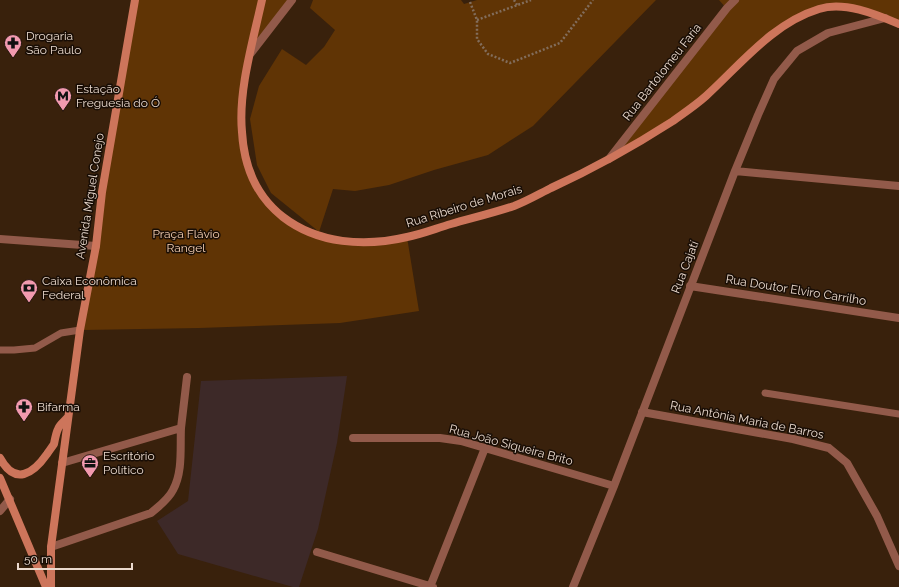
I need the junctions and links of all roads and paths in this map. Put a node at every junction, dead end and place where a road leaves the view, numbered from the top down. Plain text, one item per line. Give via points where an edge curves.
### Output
1 (135, 0) edge
2 (262, 0) edge
3 (292, 0) edge
4 (514, 0) edge
5 (529, 0) edge
6 (593, 0) edge
7 (735, 0) edge
8 (470, 2) dead end
9 (517, 6) junction
10 (885, 18) junction
11 (477, 20) junction
12 (899, 24) edge
13 (251, 53) junction
14 (609, 159) junction
15 (735, 171) junction
16 (899, 186) edge
17 (0, 239) edge
18 (96, 246) junction
19 (690, 286) junction
20 (899, 318) edge
21 (80, 330) junction
22 (0, 350) edge
23 (187, 377) dead end
24 (765, 393) dead end
25 (642, 412) junction
26 (899, 414) edge
27 (68, 417) junction
28 (181, 428) junction
29 (353, 438) dead end
30 (485, 448) junction
31 (0, 458) edge
32 (62, 463) junction
33 (0, 478) edge
34 (614, 486) junction
35 (10, 499) junction
36 (0, 511) edge
37 (51, 548) junction
38 (317, 552) dead end
39 (899, 566) edge
40 (46, 587) edge
41 (51, 587) edge
42 (431, 587) edge
43 (573, 587) edge

1 - 18 street, Avenida Miguel Conejo via 102,192
2 - 13 street, Rua Ribeiro de Morais
3 - 13 street
4 - 9 path
5 - 9 path
6 - 11 path via 560,43 510,63 488,54 477,39
7 - 14 street, Rua Bartolomeu Faria
8 - 11 path
9 - 11 path
10 - 12 street, Rua Ribeiro de Morais
10 - 14 street, Rua Ribeiro de Morais via 835,5 806,14 782,27 704,98 674,120
10 - 15 street, Rua Cajatí via 828,33 797,52 774,79
13 - 14 street, Rua Ribeiro de Morais via 242,96 242,133 247,162 255,186 271,207 290,222 314,234 345,242 376,242 407,237 515,205 586,173
15 - 16 street
15 - 19 street, Rua Cajatí
17 - 18 street
18 - 21 street, Avenida Miguel Conejo
19 - 20 street, Rua Doutor Elviro Carrilho
19 - 25 street, Rua Cajatí
21 - 22 lane via 61,333 35,348
21 - 27 street, Avenida Miguel Conejo
23 - 28 street
24 - 26 lane
25 - 34 street, Rua Cajatí
25 - 39 street, Rua Antônia Maria de Barros via 793,439 829,448 847,463 877,516
27 - 31 street via 58,428 53,445 41,463 28,474 12,472
27 - 32 street, Avenida Miguel Conejo
28 - 32 street
28 - 37 street via 179,473 173,490 164,502 151,513
29 - 30 street, Rua João Siqueira Brito via 440,438
30 - 34 street, Rua João Siqueira Brito
30 - 42 street
32 - 37 street, Avenida Miguel Conejo
33 - 35 street
34 - 43 street, Rua Cajatí
35 - 36 street
35 - 40 street
37 - 41 street, Avenida Miguel Conejo
38 - 42 street

